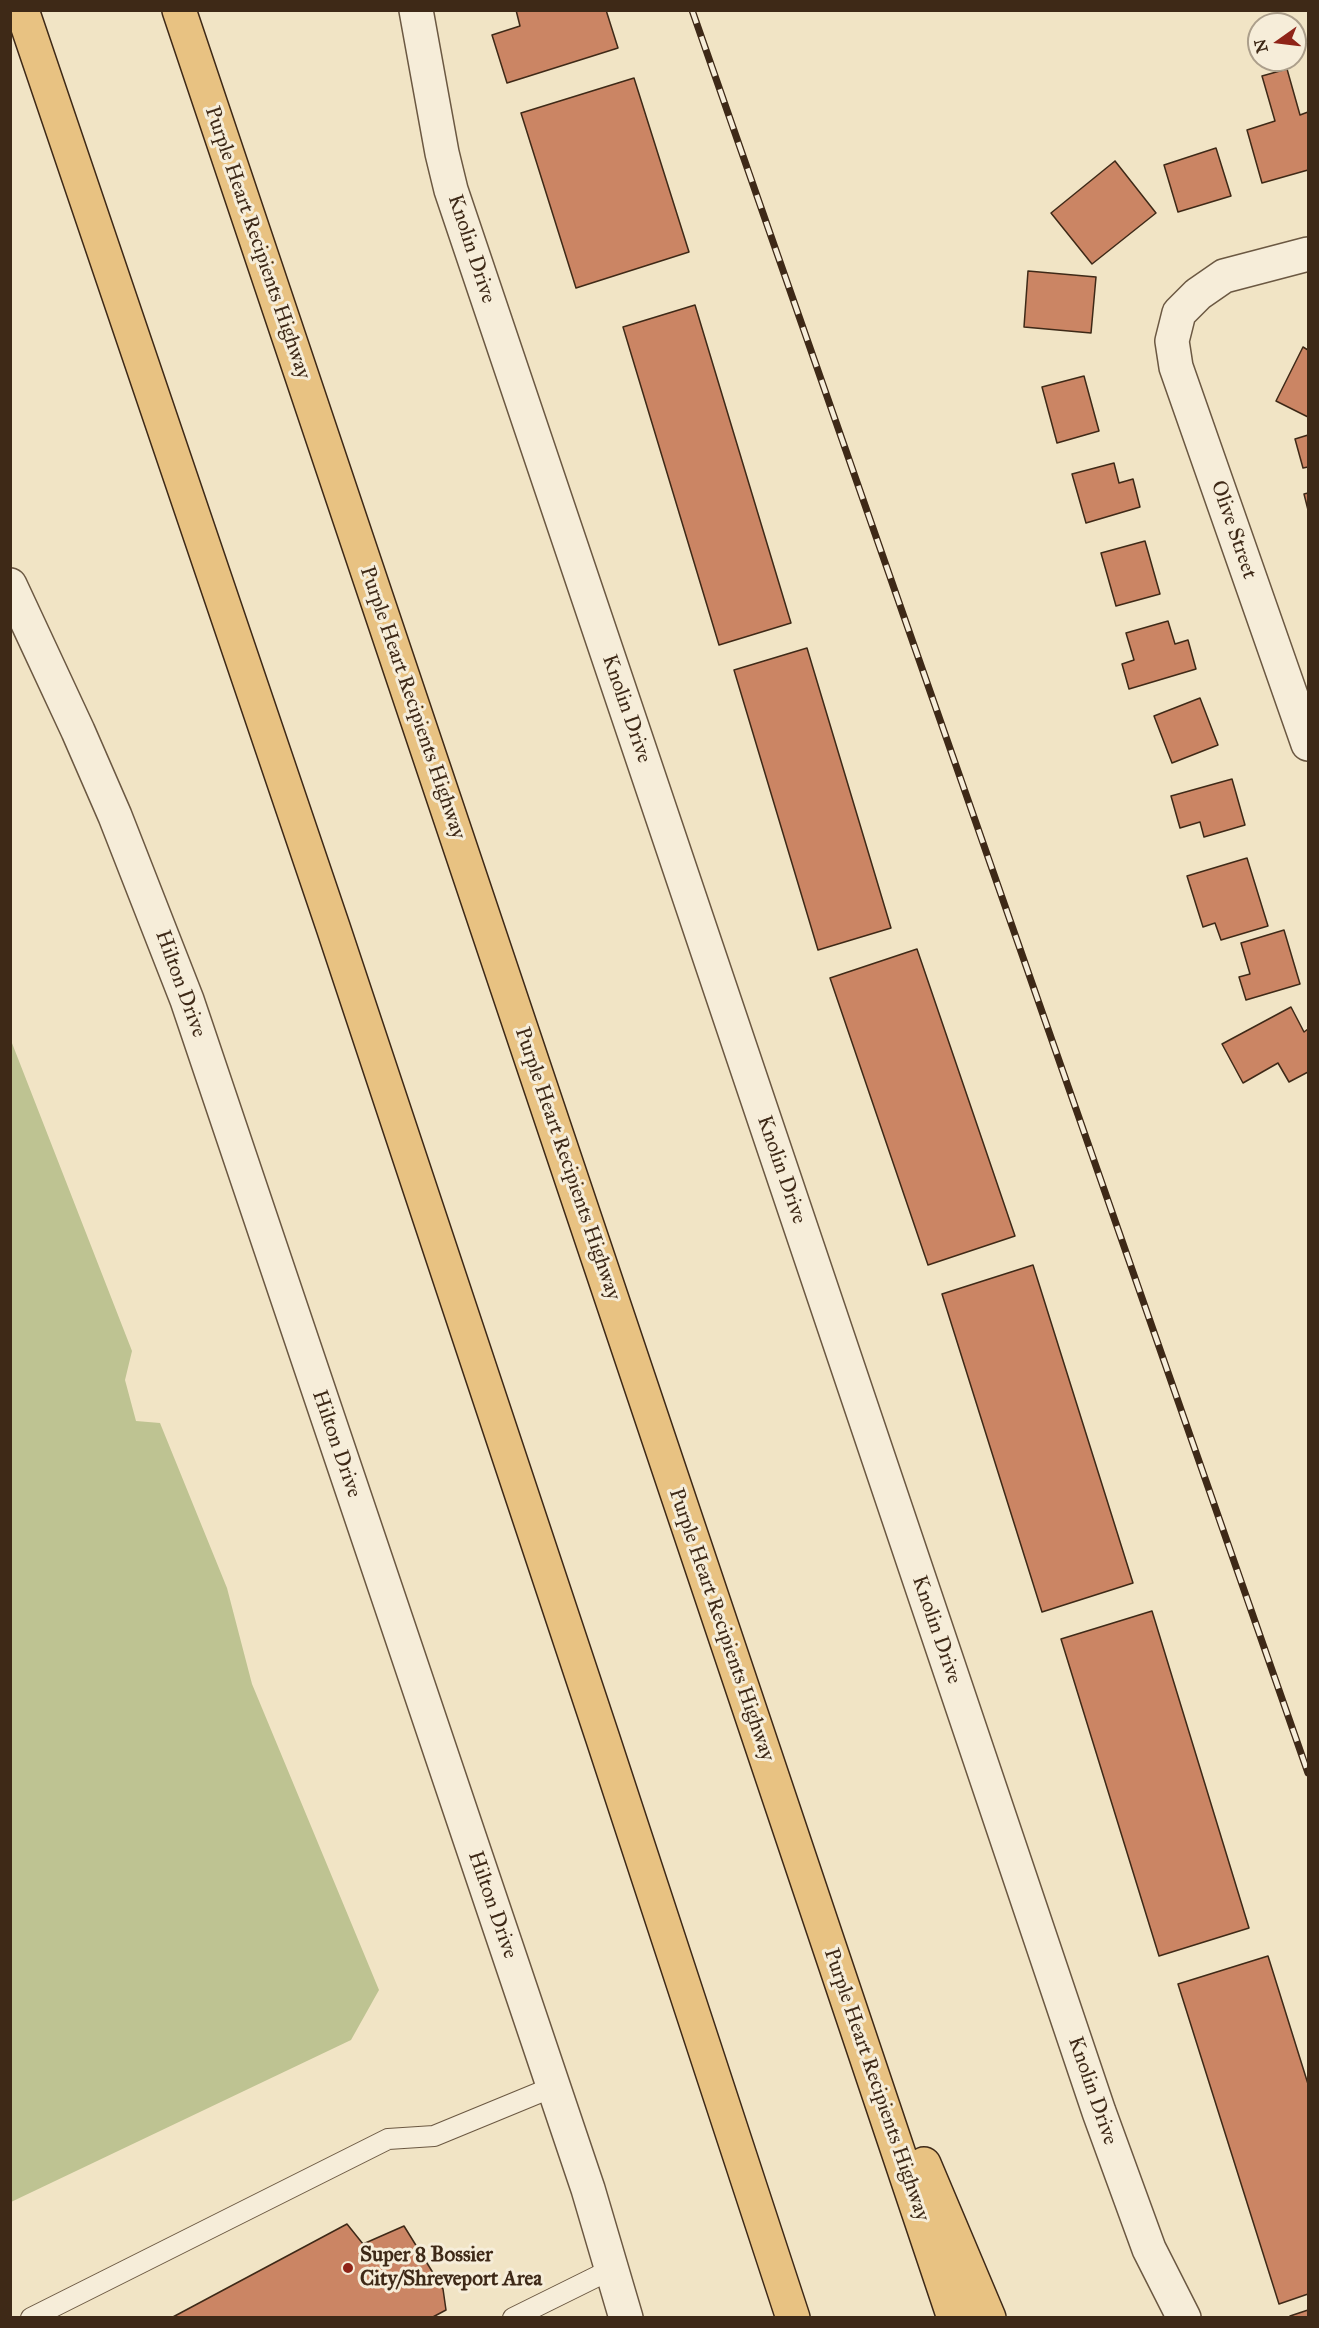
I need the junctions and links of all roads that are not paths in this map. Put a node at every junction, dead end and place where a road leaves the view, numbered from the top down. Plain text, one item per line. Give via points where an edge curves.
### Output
1 (22, 10) edge
2 (179, 10) edge
3 (416, 10) edge
4 (1308, 254) edge
5 (10, 585) edge
6 (1308, 744) edge
7 (810, 1889) junction
8 (553, 2087) junction
9 (769, 2243) junction
10 (612, 2269) junction
11 (31, 2318) edge
12 (513, 2318) edge
13 (626, 2318) edge
14 (786, 2318) edge
15 (793, 2318) edge
16 (954, 2318) edge
17 (989, 2318) edge
18 (1184, 2318) edge

1 - 9 highway via 336,939
2 - 7 highway, Purple Heart Recipients Highway
3 - 18 street, Knolin Drive via 451,190 1099,2112 1149,2249
4 - 6 street, Olive Street via 1224,276 1179,313 1172,341 1176,367
5 - 8 street, Hilton Drive via 78,731 187,1000
7 - 16 highway, Purple Heart Recipients Highway
7 - 17 highway
8 - 10 street, Hilton Drive
8 - 11 lane via 434,2136 388,2139
9 - 14 highway
9 - 15 highway
10 - 12 lane
10 - 13 street, Hilton Drive

